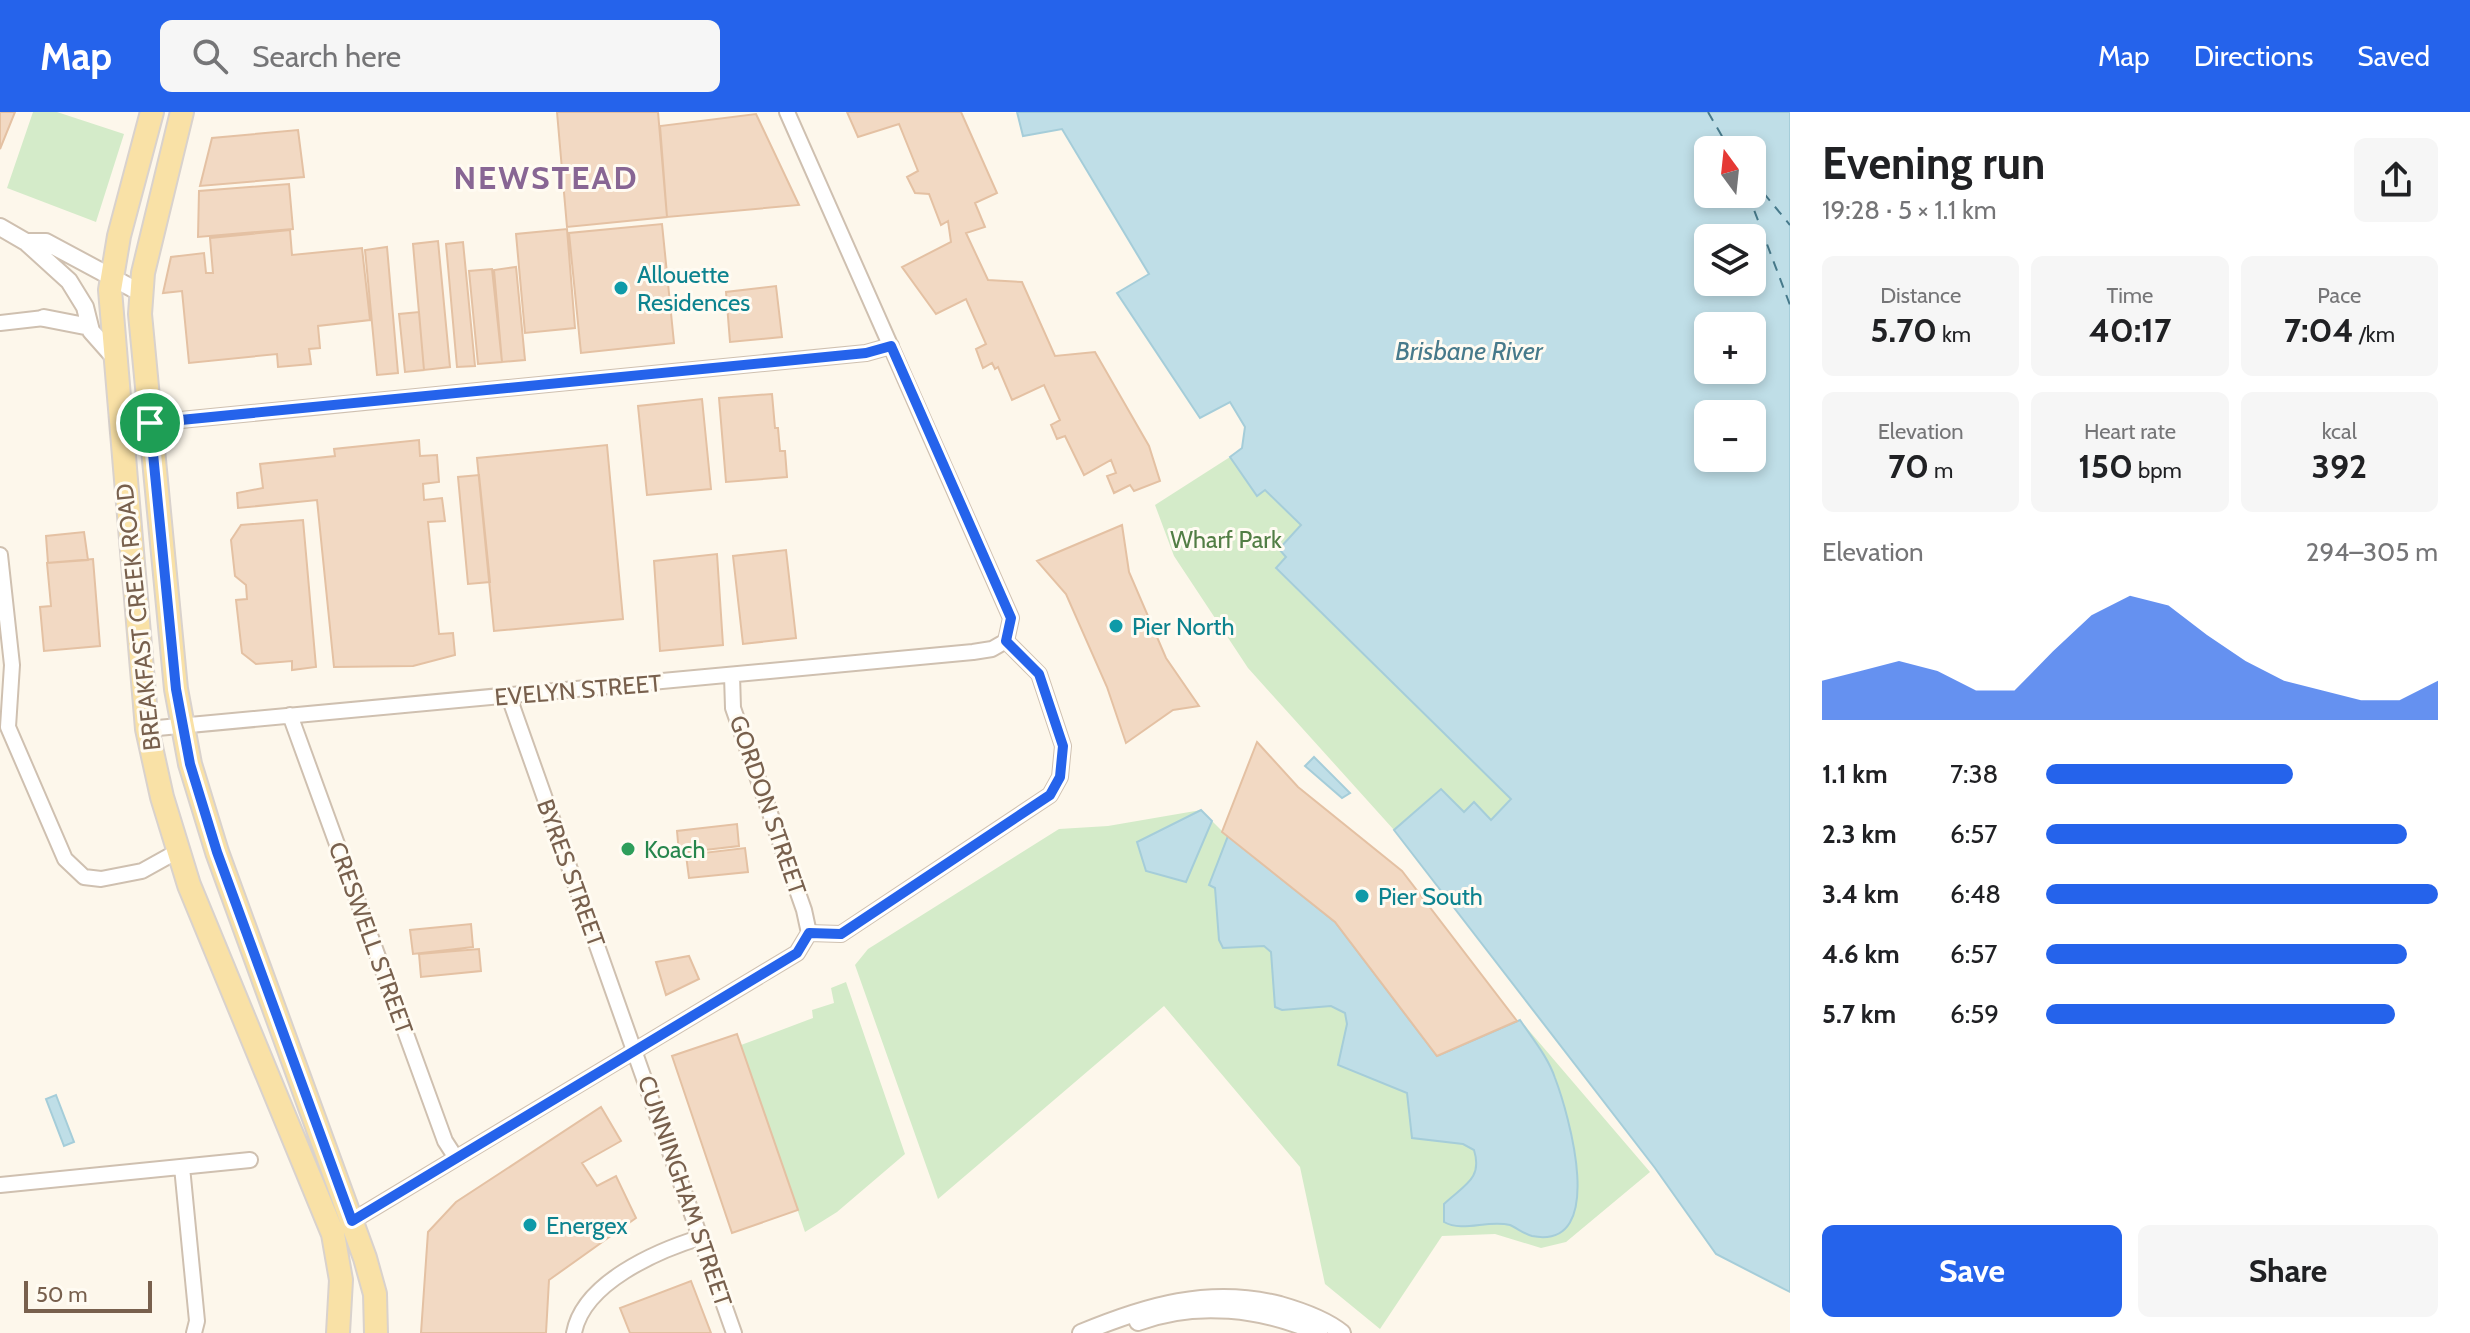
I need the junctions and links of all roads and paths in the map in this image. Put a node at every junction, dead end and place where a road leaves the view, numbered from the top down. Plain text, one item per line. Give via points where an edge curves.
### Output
1 (152, 112) edge
2 (182, 112) edge
3 (787, 112) edge
4 (0, 227) edge
5 (26, 242) junction
6 (111, 276) junction
7 (141, 293) junction
8 (44, 318) joint
9 (0, 323) edge
10 (90, 327) junction
11 (891, 346) junction
12 (114, 357) junction
13 (150, 423) junction
14 (0, 555) edge
15 (1006, 641) junction
16 (732, 675) junction
17 (509, 697) junction
18 (4, 703) edge
19 (290, 715) junction
20 (183, 725) junction
21 (147, 729) junction
22 (178, 851) junction
23 (809, 933) junction
24 (635, 1050) junction
25 (456, 1158) junction
26 (250, 1160) dead end
27 (182, 1167) junction
28 (0, 1185) edge
29 (352, 1221) junction
30 (702, 1237) junction
31 (194, 1333) edge
32 (338, 1333) edge
33 (376, 1333) edge
34 (574, 1333) edge
35 (734, 1333) edge
36 (1081, 1333) edge
37 (1109, 1333) edge
38 (1319, 1333) edge
39 (1342, 1333) edge

1 - 6 main road, BREAKFAST CREEK ROAD
2 - 7 main road, BREAKFAST CREEK ROAD
3 - 11 street
4 - 5 street
5 - 6 street via 46,242
5 - 10 street via 74,287
6 - 7 street
6 - 12 main road, BREAKFAST CREEK ROAD
7 - 13 main road, BREAKFAST CREEK ROAD
8 - 9 street
8 - 10 street
10 - 12 street
11 - 13 street via 866,353
11 - 15 street via 1011,618
12 - 21 main road, BREAKFAST CREEK ROAD
13 - 20 main road, BREAKFAST CREEK ROAD
14 - 18 street via 12,665
15 - 16 street, EVELYN STREET via 973,652
15 - 23 street via 1039,674 1063,746 1060,777 1050,795 841,934
16 - 17 street, EVELYN STREET
16 - 23 street, GORDON STREET via 733,708
17 - 19 street, EVELYN STREET
17 - 24 street, BYRES STREET
18 - 22 street via 10,735 59,849 78,874 101,879 142,871
19 - 20 street, EVELYN STREET
19 - 25 street, CRESWELL STREET
20 - 21 street, EVELYN STREET
20 - 29 main road, BREAKFAST CREEK ROAD via 217,852
21 - 22 main road, BREAKFAST CREEK ROAD
22 - 32 main road, BREAKFAST CREEK ROAD via 333,1234 341,1280
23 - 24 street via 797,953
24 - 25 street
24 - 30 street, CUNNINGHAM STREET
25 - 29 street
26 - 27 street
27 - 28 street
27 - 31 street
29 - 33 main road, BREAKFAST CREEK ROAD via 375,1294
30 - 34 street via 672,1247 600,1287 577,1314
30 - 35 street, CUNNINGHAM STREET
36 - 39 street via 1159,1304 1229,1296 1293,1309
37 - 38 street via 1176,1312 1238,1310 1271,1315

